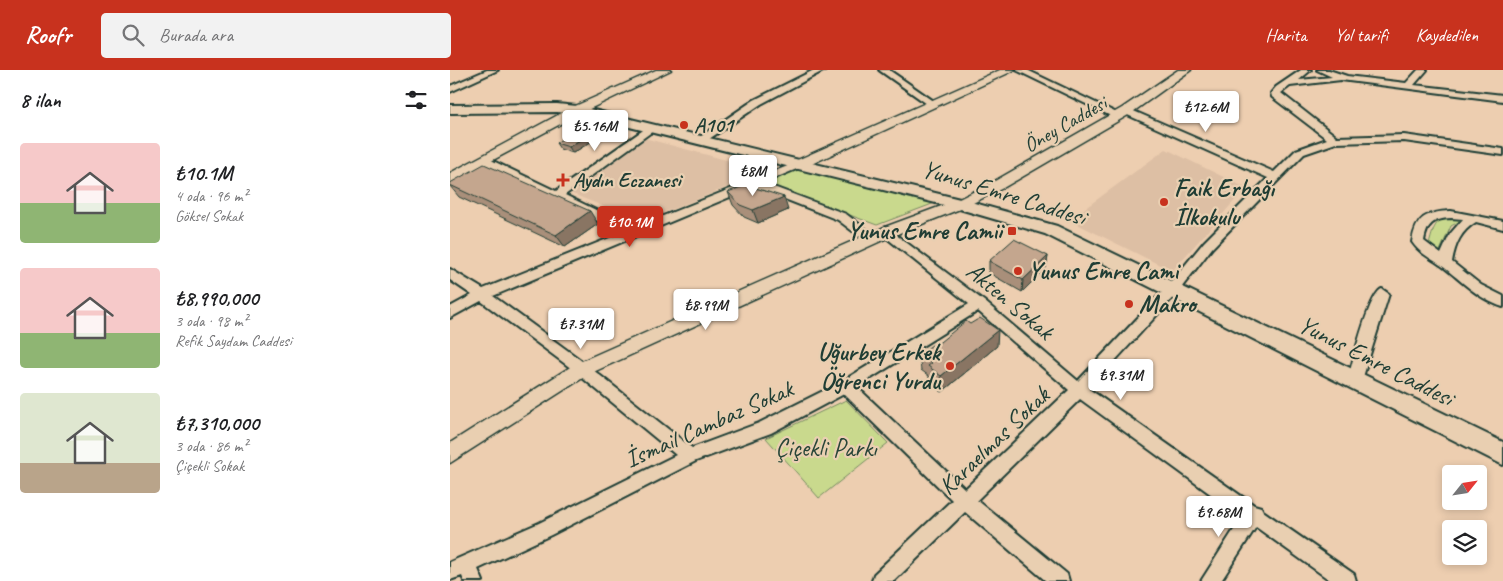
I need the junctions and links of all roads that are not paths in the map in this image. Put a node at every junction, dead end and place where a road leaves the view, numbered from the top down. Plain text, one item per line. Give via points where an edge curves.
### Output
1 (494, 70) edge
2 (665, 70) edge
3 (821, 70) edge
4 (882, 70) edge
5 (1009, 70) edge
6 (1020, 70) edge
7 (1185, 70) edge
8 (1307, 70) edge
9 (1321, 70) edge
10 (1424, 70) edge
11 (1346, 79) junction
12 (1288, 84) junction
13 (1409, 85) junction
14 (450, 89) edge
15 (1503, 98) edge
16 (933, 104) junction
17 (450, 109) edge
18 (577, 110) junction
19 (1122, 114) junction
20 (649, 129) junction
21 (1335, 140) junction
22 (699, 141) junction
23 (1503, 152) edge
24 (485, 161) junction
25 (800, 164) junction
26 (1276, 177) junction
27 (450, 180) edge
28 (753, 183) junction
29 (557, 196) junction
30 (960, 204) junction
31 (1474, 218) junction
32 (1503, 225) edge
33 (632, 232) junction
34 (879, 235) junction
35 (1446, 263) junction
36 (450, 274) edge
37 (1173, 289) junction
38 (1382, 294) dead end
39 (482, 295) junction
40 (1503, 302) edge
41 (979, 304) junction
42 (450, 313) edge
43 (582, 369) junction
44 (1355, 380) junction
45 (846, 386) junction
46 (1079, 390) junction
47 (450, 454) edge
48 (1503, 454) edge
49 (690, 456) junction
50 (964, 500) junction
51 (1255, 513) junction
52 (463, 572) edge
53 (881, 581) edge
54 (1060, 581) edge
55 (1210, 581) edge
56 (1347, 581) edge

1 - 14 street
2 - 18 street
3 - 22 street via 785,85 747,107
4 - 16 street
5 - 16 street
6 - 19 street
7 - 19 street, Öney Caddesi
8 - 12 street
9 - 11 street
10 - 13 street
11 - 12 street
11 - 13 street
12 - 21 street via 1276,93 1277,97
13 - 15 street
16 - 25 street
17 - 18 main road, Yunus Emre Caddesi
18 - 20 main road, Yunus Emre Caddesi
18 - 24 street
19 - 26 street
19 - 30 street, Öney Caddesi
20 - 22 main road, Yunus Emre Caddesi
20 - 29 street
21 - 23 street, Karaelmas Sokak via 1404,138
21 - 26 street, Karaelmas Sokak via 1300,152
22 - 25 main road, Yunus Emre Caddesi
24 - 27 street
24 - 29 street
25 - 28 street
25 - 30 main road, Yunus Emre Caddesi
26 - 37 street, Karaelmas Sokak via 1208,245
28 - 33 street
28 - 34 street, Akten Sokak via 842,217
29 - 33 street
30 - 34 street, Öney Caddesi
30 - 37 main road, Yunus Emre Caddesi via 1052,230
31 - 32 street
31 - 35 street via 1464,223 1452,239
31 - 35 street via 1440,214 1429,218 1420,228 1420,245
33 - 39 street
34 - 41 street, Akten Sokak
34 - 43 street, Öney Caddesi
35 - 40 street via 1476,288
36 - 39 street
37 - 44 main road, Yunus Emre Caddesi
37 - 46 street, Karaelmas Sokak
38 - 44 street
39 - 42 street
39 - 43 street
41 - 45 street, İsmail Cambaz Sokak
41 - 46 street, Akten Sokak
43 - 47 street, Öney Caddesi
43 - 49 street
44 - 48 main road, Yunus Emre Caddesi
45 - 49 street, İsmail Cambaz Sokak via 765,428
45 - 50 street
46 - 50 street, Karaelmas Sokak
46 - 51 street, Akten Sokak
49 - 52 street, İsmail Cambaz Sokak
50 - 53 street, Karaelmas Sokak
50 - 54 street
51 - 55 street
51 - 56 street, Akten Sokak

